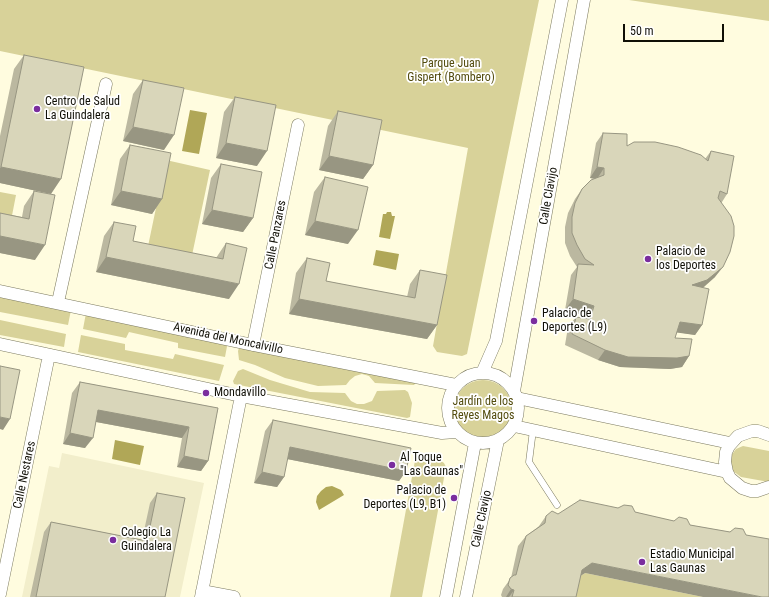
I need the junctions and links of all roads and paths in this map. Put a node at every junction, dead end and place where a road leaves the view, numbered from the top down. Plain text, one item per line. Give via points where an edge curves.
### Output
1 (562, 0) edge
2 (584, 0) edge
3 (106, 84) dead end
4 (298, 125) dead end
5 (0, 291) edge
6 (58, 302) junction
7 (0, 344) edge
8 (253, 345) junction
9 (50, 355) junction
10 (482, 373) junction
11 (456, 385) junction
12 (515, 395) junction
13 (241, 396) junction
14 (514, 426) junction
15 (533, 430) junction
16 (456, 432) junction
17 (769, 435) edge
18 (498, 440) junction
19 (475, 443) junction
20 (730, 443) junction
21 (727, 472) junction
22 (769, 487) edge
23 (557, 505) dead end
24 (5, 548) edge
25 (0, 594) edge
26 (201, 594) edge
27 (234, 597) edge
28 (446, 597) edge
29 (466, 597) edge

1 - 10 street, Calle Clavijo via 496,341
2 - 12 street, Calle Clavijo
3 - 6 street
4 - 8 street, Calle Panzares
5 - 6 street, Avenida del Moncalvillo
6 - 8 street, Avenida del Moncalvillo
7 - 9 street
8 - 11 street, Avenida del Moncalvillo
9 - 13 street
9 - 24 street, Calle Nestares
10 - 11 street via 467,376
10 - 12 street via 500,378 508,384
11 - 16 street via 451,392 448,408 450,421
12 - 14 street via 518,407
12 - 20 street
13 - 16 street via 442,433
13 - 26 street
14 - 15 street
14 - 18 street
15 - 21 street
15 - 23 lane via 529,462
16 - 19 street
17 - 20 street via 758,431 749,432 738,436
18 - 19 street via 483,444
18 - 29 street, Calle Clavijo
19 - 28 street, Calle Clavijo
20 - 21 street via 725,456
21 - 22 street via 742,488 757,491
24 - 25 street, Calle Nestares
26 - 27 street

